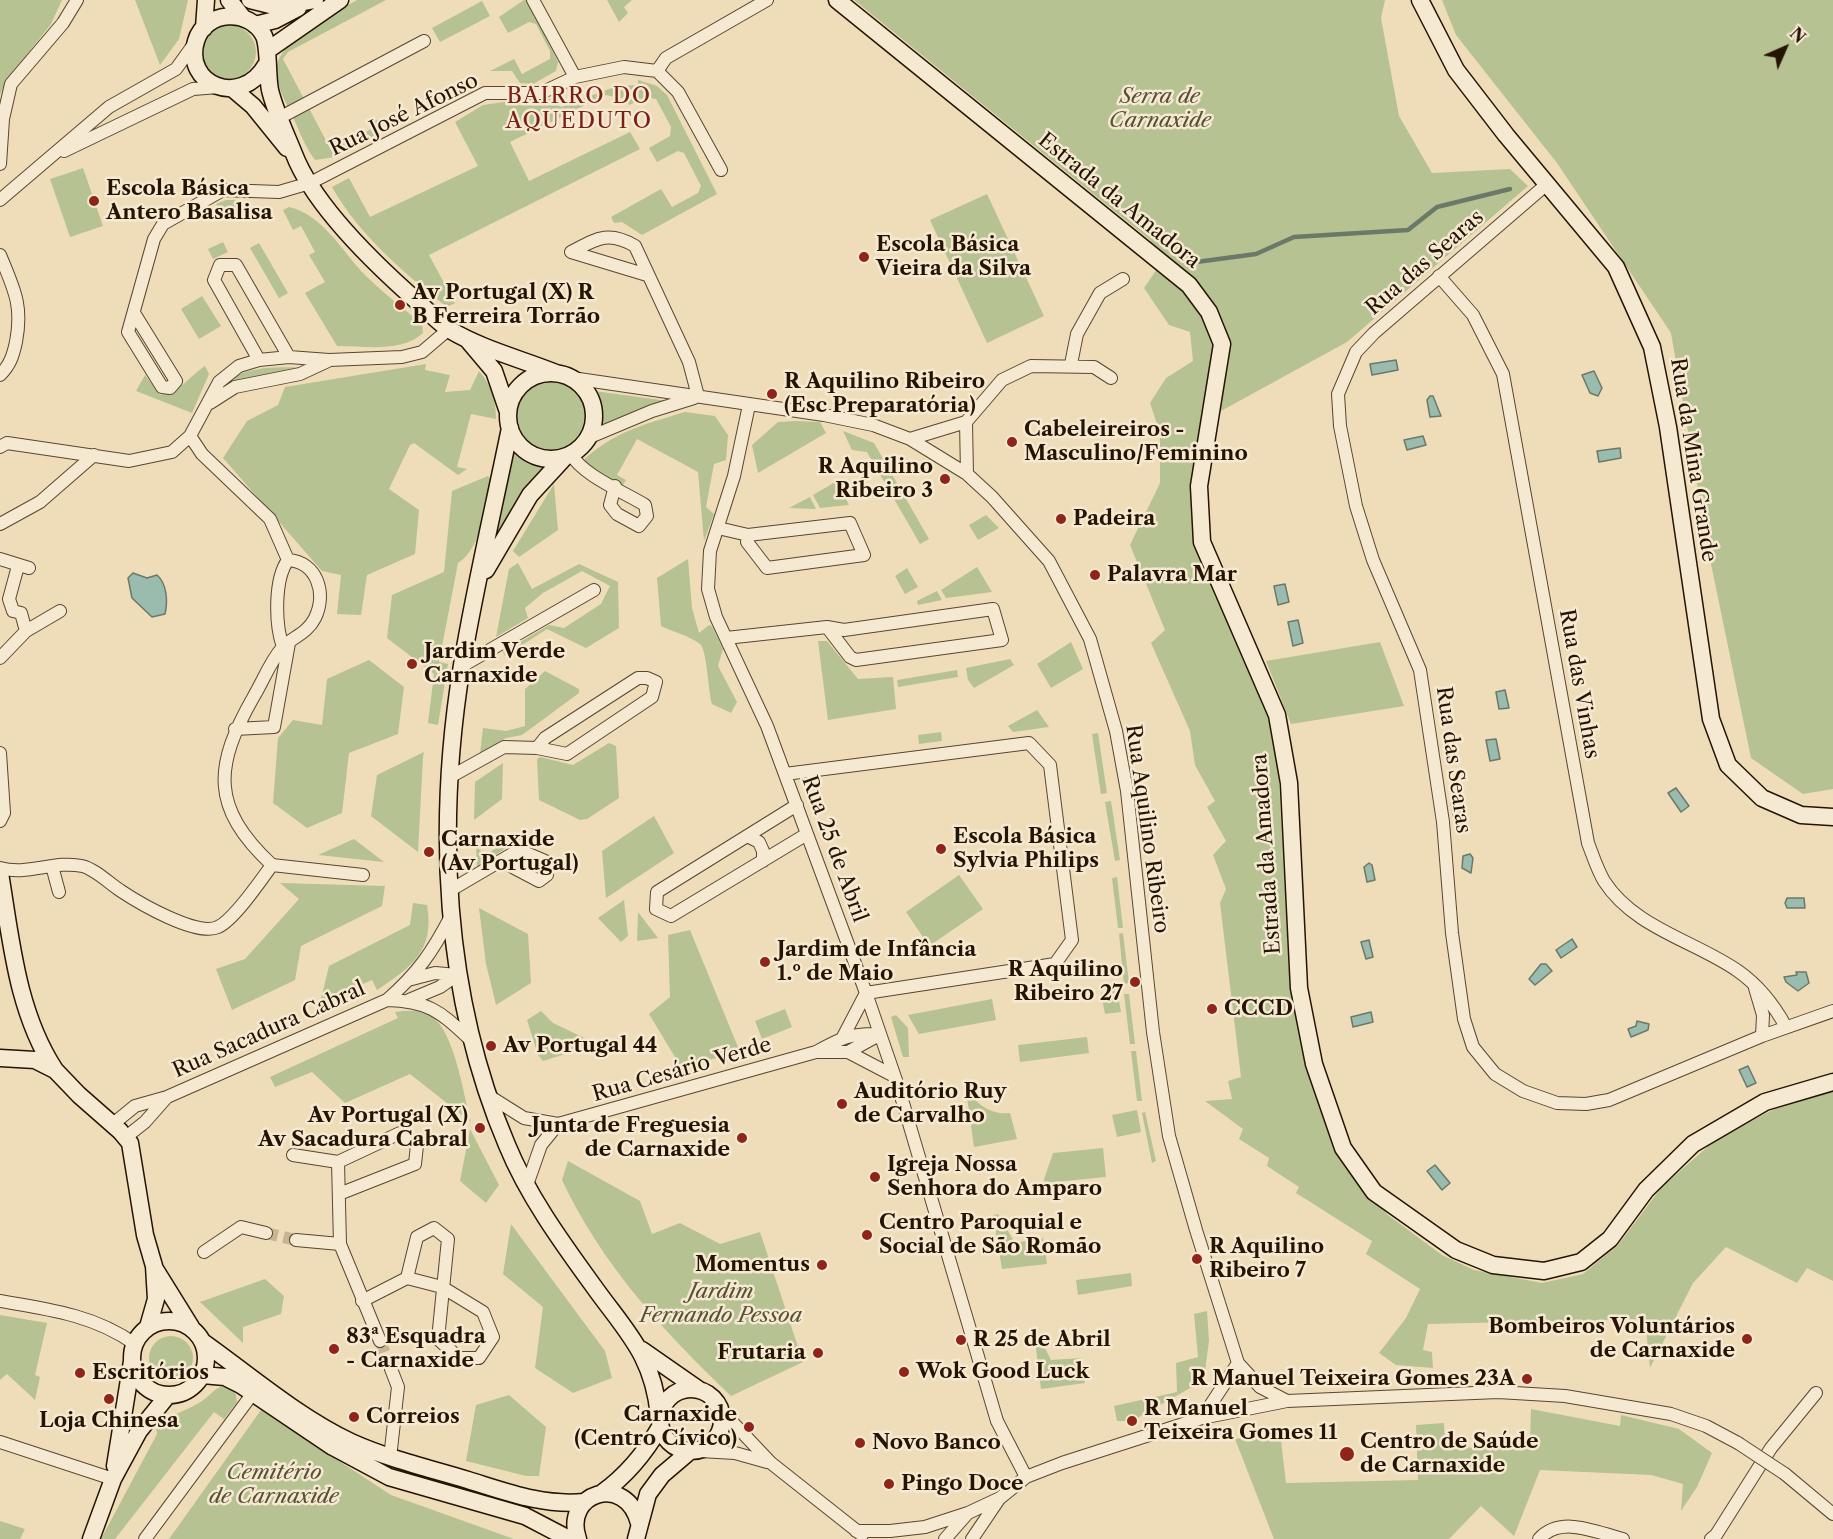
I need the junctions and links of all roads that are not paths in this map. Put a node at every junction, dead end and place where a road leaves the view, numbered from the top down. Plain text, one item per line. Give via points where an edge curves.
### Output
1 (78, 0) edge
2 (206, 0) edge
3 (229, 0) edge
4 (250, 0) edge
5 (315, 0) edge
6 (340, 0) edge
7 (533, 0) edge
8 (767, 0) edge
9 (837, 0) edge
10 (1420, 0) edge
11 (249, 21) junction
12 (200, 34) junction
13 (424, 41) dead end
14 (267, 58) junction
15 (657, 71) junction
16 (575, 77) junction
17 (226, 88) junction
18 (281, 117) junction
19 (295, 157) junction
20 (44, 161) junction
21 (0, 164) edge
22 (721, 170) dead end
23 (310, 183) junction
24 (1547, 184) junction
25 (0, 200) edge
26 (0, 255) edge
27 (647, 275) junction
28 (1440, 276) junction
29 (1123, 279) dead end
30 (134, 313) junction
31 (449, 329) junction
32 (466, 338) junction
33 (289, 357) junction
34 (259, 360) junction
35 (329, 360) junction
36 (1071, 364) junction
37 (556, 373) junction
38 (0, 375) edge
39 (572, 378) junction
40 (1111, 378) dead end
41 (698, 396) junction
42 (209, 404) junction
43 (749, 405) junction
44 (508, 411) junction
45 (966, 422) junction
46 (510, 429) junction
47 (190, 436) junction
48 (590, 437) junction
49 (910, 439) junction
50 (0, 447) edge
51 (94, 455) junction
52 (568, 456) junction
53 (967, 474) junction
54 (615, 486) dead end
55 (0, 524) edge
56 (718, 528) junction
57 (748, 536) junction
58 (0, 559) edge
59 (288, 560) junction
60 (480, 581) junction
61 (594, 590) dead end
62 (60, 611) dead end
63 (827, 627) junction
64 (26, 631) junction
65 (726, 638) junction
66 (286, 645) junction
67 (0, 658) edge
68 (462, 666) junction
69 (235, 729) junction
70 (537, 748) junction
71 (0, 753) edge
72 (0, 764) edge
73 (785, 774) junction
74 (450, 777) junction
75 (797, 805) junction
76 (1833, 818) edge
77 (0, 821) edge
78 (807, 834) junction
79 (747, 836) junction
80 (763, 861) junction
81 (503, 862) dead end
82 (272, 865) junction
83 (52, 866) junction
84 (0, 868) edge
85 (0, 873) edge
86 (363, 875) dead end
87 (449, 891) junction
88 (59, 892) dead end
89 (452, 916) junction
90 (4, 920) edge
91 (457, 975) junction
92 (412, 979) junction
93 (1754, 984) junction
94 (866, 993) junction
95 (387, 1000) junction
96 (410, 1000) junction
97 (1833, 1011) edge
98 (31, 1026) junction
99 (1786, 1027) junction
100 (880, 1034) junction
101 (1762, 1036) junction
102 (843, 1037) junction
103 (474, 1042) junction
104 (816, 1052) junction
105 (848, 1052) junction
106 (1, 1058) edge
107 (55, 1070) junction
108 (894, 1076) junction
109 (1833, 1082) edge
110 (489, 1096) junction
111 (167, 1097) junction
112 (113, 1124) junction
113 (558, 1124) junction
114 (126, 1137) junction
115 (293, 1155) dead end
116 (338, 1162) junction
117 (527, 1185) junction
118 (339, 1194) junction
119 (266, 1233) tunnel mouth
120 (296, 1240) tunnel mouth
121 (340, 1244) junction
122 (204, 1252) dead end
123 (154, 1266) junction
124 (407, 1278) junction
125 (442, 1287) junction
126 (362, 1300) junction
127 (0, 1301) edge
128 (148, 1327) junction
129 (191, 1327) junction
130 (380, 1341) tunnel mouth
131 (203, 1342) junction
132 (642, 1350) junction
133 (134, 1352) junction
134 (1238, 1363) junction
135 (391, 1369) tunnel mouth
136 (202, 1375) junction
137 (698, 1389) junction
138 (253, 1393) junction
139 (1816, 1393) dead end
140 (168, 1395) junction
141 (1287, 1401) junction
142 (720, 1409) junction
143 (1202, 1418) junction
144 (660, 1421) junction
145 (0, 1442) edge
146 (695, 1451) junction
147 (390, 1458) junction
148 (771, 1463) junction
149 (1026, 1477) junction
150 (114, 1479) junction
151 (602, 1493) junction
152 (1000, 1498) junction
153 (584, 1502) junction
154 (968, 1513) junction
155 (1833, 1514) edge
156 (856, 1531) junction
157 (981, 1533) edge
158 (639, 1534) edge
159 (1715, 1538) edge
160 (91, 1539) edge
161 (145, 1539) edge
162 (569, 1539) edge
163 (578, 1539) edge
164 (867, 1539) edge
165 (945, 1539) edge
166 (972, 1539) edge
167 (1539, 1539) edge
168 (1623, 1539) edge

1 - 21 street via 11,84 3,119
2 - 12 street
3 - 11 street
4 - 5 street via 278,7
5 - 11 street via 275,20
6 - 14 street
7 - 16 street
8 - 15 street via 666,58
9 - 109 street, Estrada da Amadora via 1189,285 1209,312 1222,344 1199,486 1202,542 1277,715 1289,783 1299,988 1314,1064 1343,1148 1374,1192 1456,1250 1492,1265 1544,1271 1581,1262 1610,1239 1646,1190 1693,1144 1765,1102
10 - 24 street, Rua da Mina Grande via 1456,70
11 - 12 street via 229,16 215,19
11 - 14 street via 264,37
12 - 17 street via 194,54 198,68 206,80
12 - 20 street via 176,69 109,107
13 - 18 street
14 - 17 street via 258,77 247,86
14 - 18 street via 271,93
15 - 16 street, Rua José Afonso via 624,67
15 - 22 street via 678,92
16 - 23 street, Rua José Afonso via 541,93 485,93
17 - 19 street via 253,106
17 - 20 street via 193,89
18 - 19 street
19 - 23 street
20 - 25 street
23 - 30 street, Rua José Afonso via 279,192 223,190 163,224 154,239
23 - 31 street via 376,266
24 - 28 street, Rua das Searas
24 - 76 street, Rua da Mina Grande via 1616,267 1652,347 1668,427 1711,719 1728,765 1762,798 1801,815
26 - 38 street via 20,305 21,319 13,359
27 - 27 street via 635,246 619,237 599,238 571,252
27 - 41 street via 689,362
28 - 93 street, Rua das Vinhas via 1473,315 1503,374 1588,843 1596,864 1605,882 1648,922 1737,970
28 - 101 street, Rua das Searas via 1356,352 1338,394 1340,426 1356,506 1373,560 1420,670 1443,822 1459,991 1473,1047 1495,1074 1523,1091 1557,1103 1586,1104 1609,1100 1664,1079
29 - 36 street via 1100,293 1077,334
30 - 30 street, Rua José Afonso via 128,333 162,387 170,388 176,381
31 - 32 street
31 - 35 street via 422,352 402,357
32 - 37 street
32 - 44 street via 494,371
33 - 34 street
33 - 34 street via 236,265 220,265 214,280
33 - 35 street
34 - 42 street via 239,366 219,382
35 - 42 street via 300,374 235,387
36 - 40 street via 1094,366
36 - 45 street via 1031,366 1002,380
37 - 39 street
37 - 44 street via 539,374 524,382 513,395
39 - 41 street, Rua Aquilino Ribeiro
39 - 48 street via 585,388 593,404 595,421
41 - 43 street, Rua Aquilino Ribeiro
41 - 48 street, Rua Aquilino Ribeiro
42 - 47 street
43 - 49 street, Rua Aquilino Ribeiro via 863,423
43 - 56 street, Rua 25 de Abril
44 - 46 street
45 - 49 street
45 - 53 street
46 - 52 street via 518,444 531,454 547,459
46 - 60 street
47 - 51 street via 172,452 129,461
47 - 59 street via 202,454 270,519
48 - 52 street
49 - 53 street, Rua Aquilino Ribeiro
50 - 51 street via 7,443
51 - 55 street via 40,502
52 - 54 street
52 - 60 street via 530,495
53 - 134 street, Rua Aquilino Ribeiro via 1049,561 1090,639 1127,791 1153,1032 1169,1136
56 - 57 street
56 - 65 street, Rua 25 de Abril via 710,551 708,589
57 - 57 street via 747,542 767,568 864,555 850,523
58 - 64 street via 23,567 9,599 13,611 21,613
59 - 66 street via 281,568 276,627
59 - 66 street via 300,561 317,577 320,591 315,618 301,636
60 - 68 street
61 - 68 street
62 - 64 street
63 - 63 street via 856,660 1002,640 993,609 844,630
63 - 65 street
64 - 67 street
65 - 73 street, Rua 25 de Abril
66 - 69 street
66 - 69 street via 274,727
68 - 74 street
69 - 82 street via 225,770 228,810 237,827
70 - 70 street via 567,754 652,697 656,682 638,678 545,738
70 - 74 street via 504,747
71 - 72 street
72 - 77 street via 4,813
73 - 75 street, Rua 25 de Abril
73 - 94 street via 1029,743 1050,765 1072,940 1054,964
74 - 87 street
75 - 78 street, Rua 25 de Abril
75 - 79 street
78 - 80 street
78 - 94 street, Rua 25 de Abril
79 - 80 street via 759,842
79 - 80 street via 657,892 656,909 671,916
81 - 87 street
82 - 83 street via 218,927 198,929 138,902 83,866
82 - 86 street
83 - 84 street via 13,872
83 - 88 street
85 - 90 street
87 - 89 street
89 - 91 street
89 - 92 street, Rua Sacadura Cabral
90 - 98 street
91 - 92 street, Rua Sacadura Cabral via 435,973
91 - 96 street, Rua Sacadura Cabral
91 - 103 street
92 - 95 street, Rua Sacadura Cabral
93 - 99 street, Rua das Vinhas
93 - 101 street via 1761,1006
94 - 100 street, Rua 25 de Abril
94 - 102 street
95 - 96 street, Rua Sacadura Cabral
95 - 111 street, Rua Sacadura Cabral
96 - 103 street, Rua Sacadura Cabral via 436,1009
97 - 99 street, Rua das Searas
98 - 106 street via 23,1046 11,1056
98 - 107 street
99 - 101 street, Rua das Searas
100 - 102 street, Rua Cesário Verde
100 - 105 street, Rua Cesário Verde
100 - 108 street, Rua 25 de Abril
102 - 104 street, Rua Cesário Verde
103 - 110 street
104 - 105 street, Rua Cesário Verde
104 - 113 street, Rua Cesário Verde
105 - 108 street, Rua Cesário Verde
106 - 107 street via 35,1060
107 - 112 street
108 - 149 street, Rua 25 de Abril via 997,1421
110 - 113 street, Rua Cesário Verde via 524,1118
110 - 117 street
111 - 112 street, Rua Sacadura Cabral via 135,1106
111 - 114 street, Rua Sacadura Cabral
112 - 114 street
113 - 117 street via 541,1145
114 - 123 street via 133,1152 145,1235
115 - 116 street
116 - 118 street
116 - 118 street via 400,1133 417,1145 415,1164
117 - 132 street via 591,1283
118 - 121 street
119 - 122 street via 241,1227
120 - 121 street
121 - 126 street
123 - 128 street via 156,1299
123 - 129 street
124 - 125 street
124 - 125 street via 417,1237 434,1228 448,1239
124 - 126 street
125 - 125 street via 438,1339 459,1358 479,1358 493,1337 483,1312
126 - 130 street
127 - 133 street via 69,1312 115,1329
128 - 129 street via 169,1320
128 - 133 street
129 - 131 street
131 - 136 street via 206,1353
131 - 147 street via 307,1417
132 - 137 street
132 - 144 street via 657,1391
133 - 140 street via 140,1380 157,1393
133 - 150 street
134 - 141 street, Rua Aquilino Ribeiro via 1260,1387
134 - 143 street
135 - 147 street via 398,1387
136 - 138 street via 225,1377
136 - 140 street via 188,1389
137 - 142 street via 707,1393
137 - 144 street via 687,1389 669,1398
138 - 161 street
138 - 162 street via 333,1447 389,1477 525,1516
139 - 159 street via 1771,1448
140 - 150 street via 139,1431
141 - 143 street
141 - 155 street, bridge via 1498,1392 1565,1396 1671,1414 1738,1443 1785,1474
142 - 146 street via 721,1430 717,1439
142 - 148 street
143 - 149 street
144 - 146 street via 670,1444
144 - 151 street via 645,1452 620,1480
145 - 150 street
146 - 148 street via 735,1453
146 - 158 street via 662,1475 648,1494
147 - 153 street via 526,1498 554,1503
148 - 156 street
149 - 152 street
150 - 160 street
151 - 153 street
151 - 158 street via 612,1493 631,1503
152 - 154 street
152 - 157 street
153 - 163 street via 575,1521
154 - 156 street via 911,1530
154 - 165 street
156 - 164 street
157 - 166 street
167 - 168 street via 1547,1531 1564,1525

